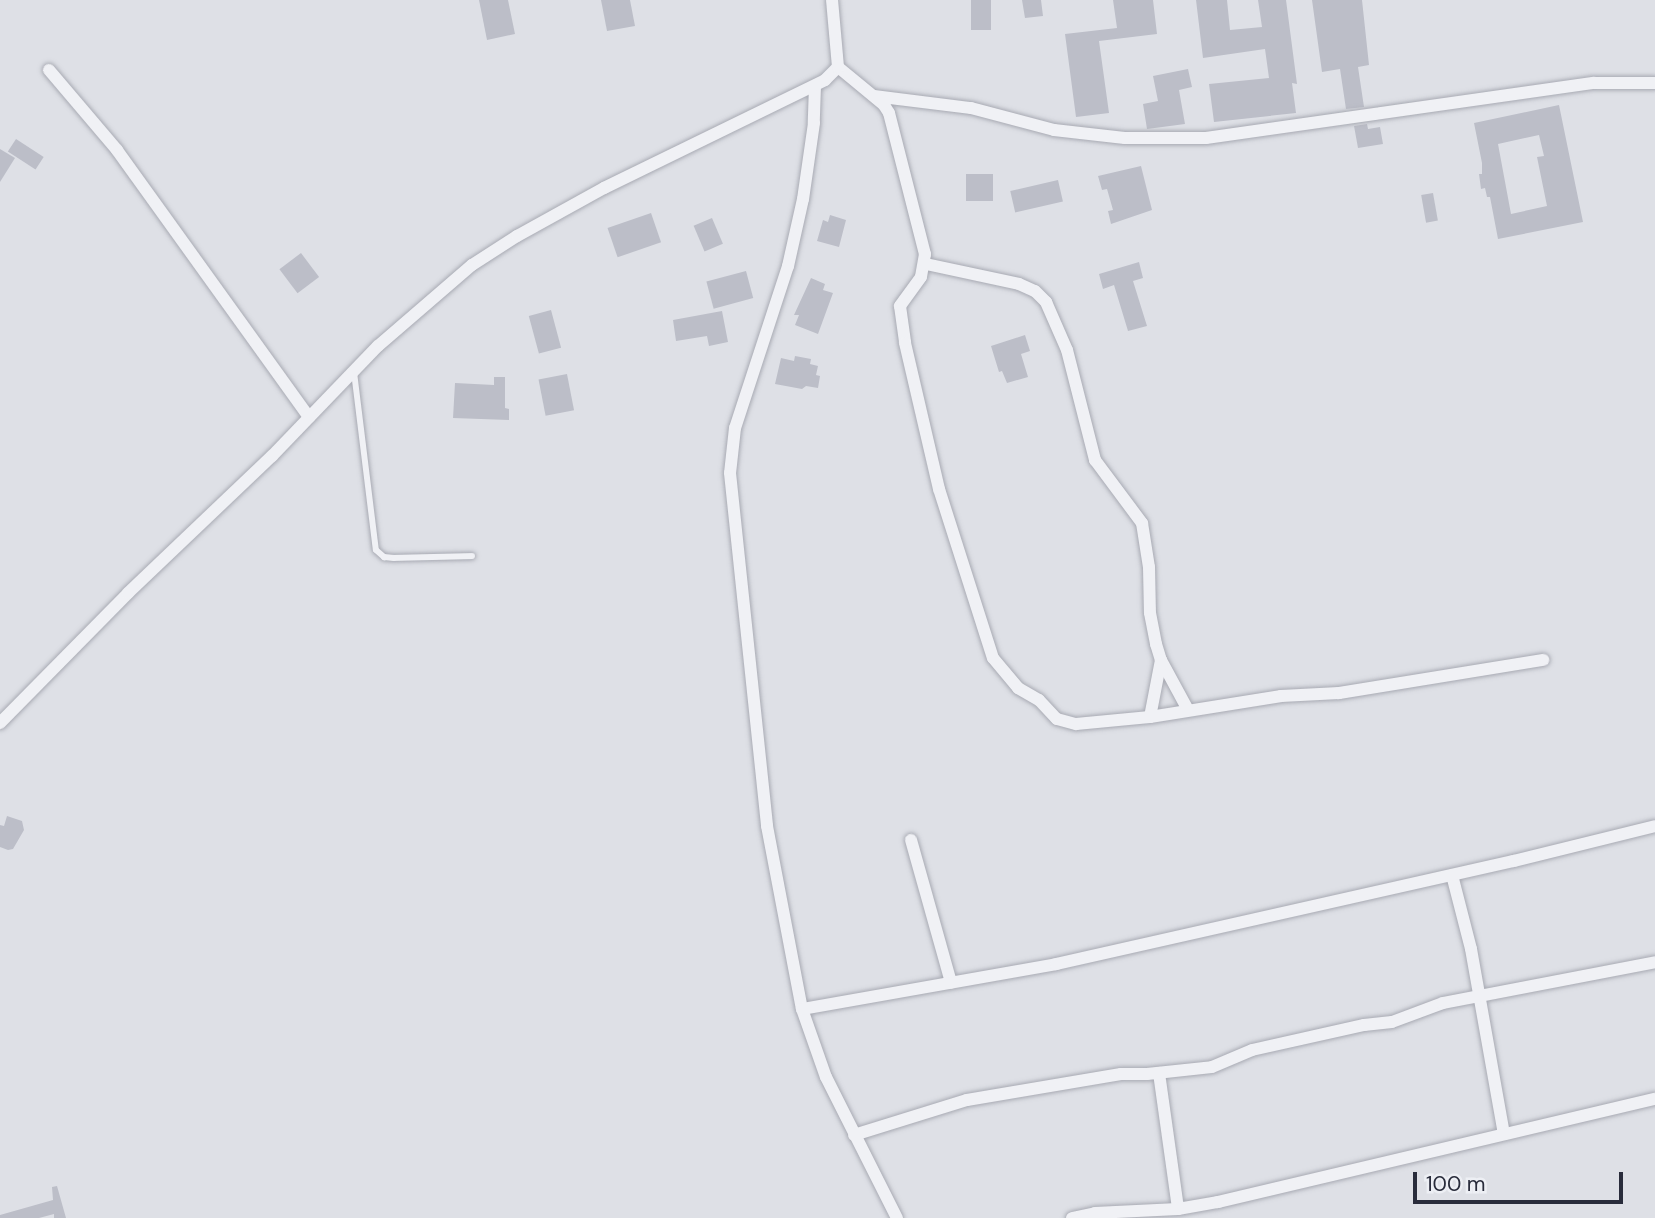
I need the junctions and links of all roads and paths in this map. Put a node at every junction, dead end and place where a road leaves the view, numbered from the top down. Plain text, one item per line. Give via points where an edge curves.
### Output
1 (832, 0) edge
2 (838, 68) junction
3 (49, 71) dead end
4 (1655, 83) edge
5 (815, 86) junction
6 (874, 96) junction
7 (926, 264) junction
8 (354, 370) junction
9 (309, 416) junction
10 (472, 556) dead end
11 (1161, 660) junction
12 (1543, 660) dead end
13 (1188, 710) junction
14 (1150, 718) junction
15 (0, 723) edge
16 (1655, 826) edge
17 (911, 840) dead end
18 (1452, 875) junction
19 (1655, 962) edge
20 (951, 982) junction
21 (1480, 996) junction
22 (802, 1009) junction
23 (1159, 1073) junction
24 (1655, 1099) edge
25 (1504, 1134) junction
26 (854, 1135) junction
27 (1178, 1209) junction
28 (897, 1218) edge
29 (1072, 1218) edge

1 - 2 street
2 - 5 street
2 - 6 street
3 - 9 street via 117,150
4 - 6 street via 1594,83 1206,138 1125,138 1054,130 971,108
5 - 8 street via 604,188 517,236 472,265
5 - 22 street via 803,199 788,266 735,428 730,473 767,826
6 - 7 street via 889,113
7 - 11 street via 1019,284 1046,302 1067,350 1095,460 1142,523 1150,613
7 - 14 street via 922,277 904,299 900,319 939,489 993,658 1018,688 1065,724
8 - 9 street
8 - 10 lane via 376,550 394,558
9 - 15 street
11 - 13 street
11 - 14 street
12 - 13 street via 1351,692 1281,696
13 - 14 street
16 - 18 street
17 - 20 street
18 - 20 street via 1056,964
18 - 21 street
19 - 21 street
20 - 22 street
21 - 23 street via 1428,1007 1392,1023 1252,1050 1212,1067
21 - 25 street
22 - 26 street via 826,1077
23 - 26 street via 1121,1074 967,1100
23 - 27 street
24 - 25 street
25 - 27 street
26 - 28 street
27 - 29 street

